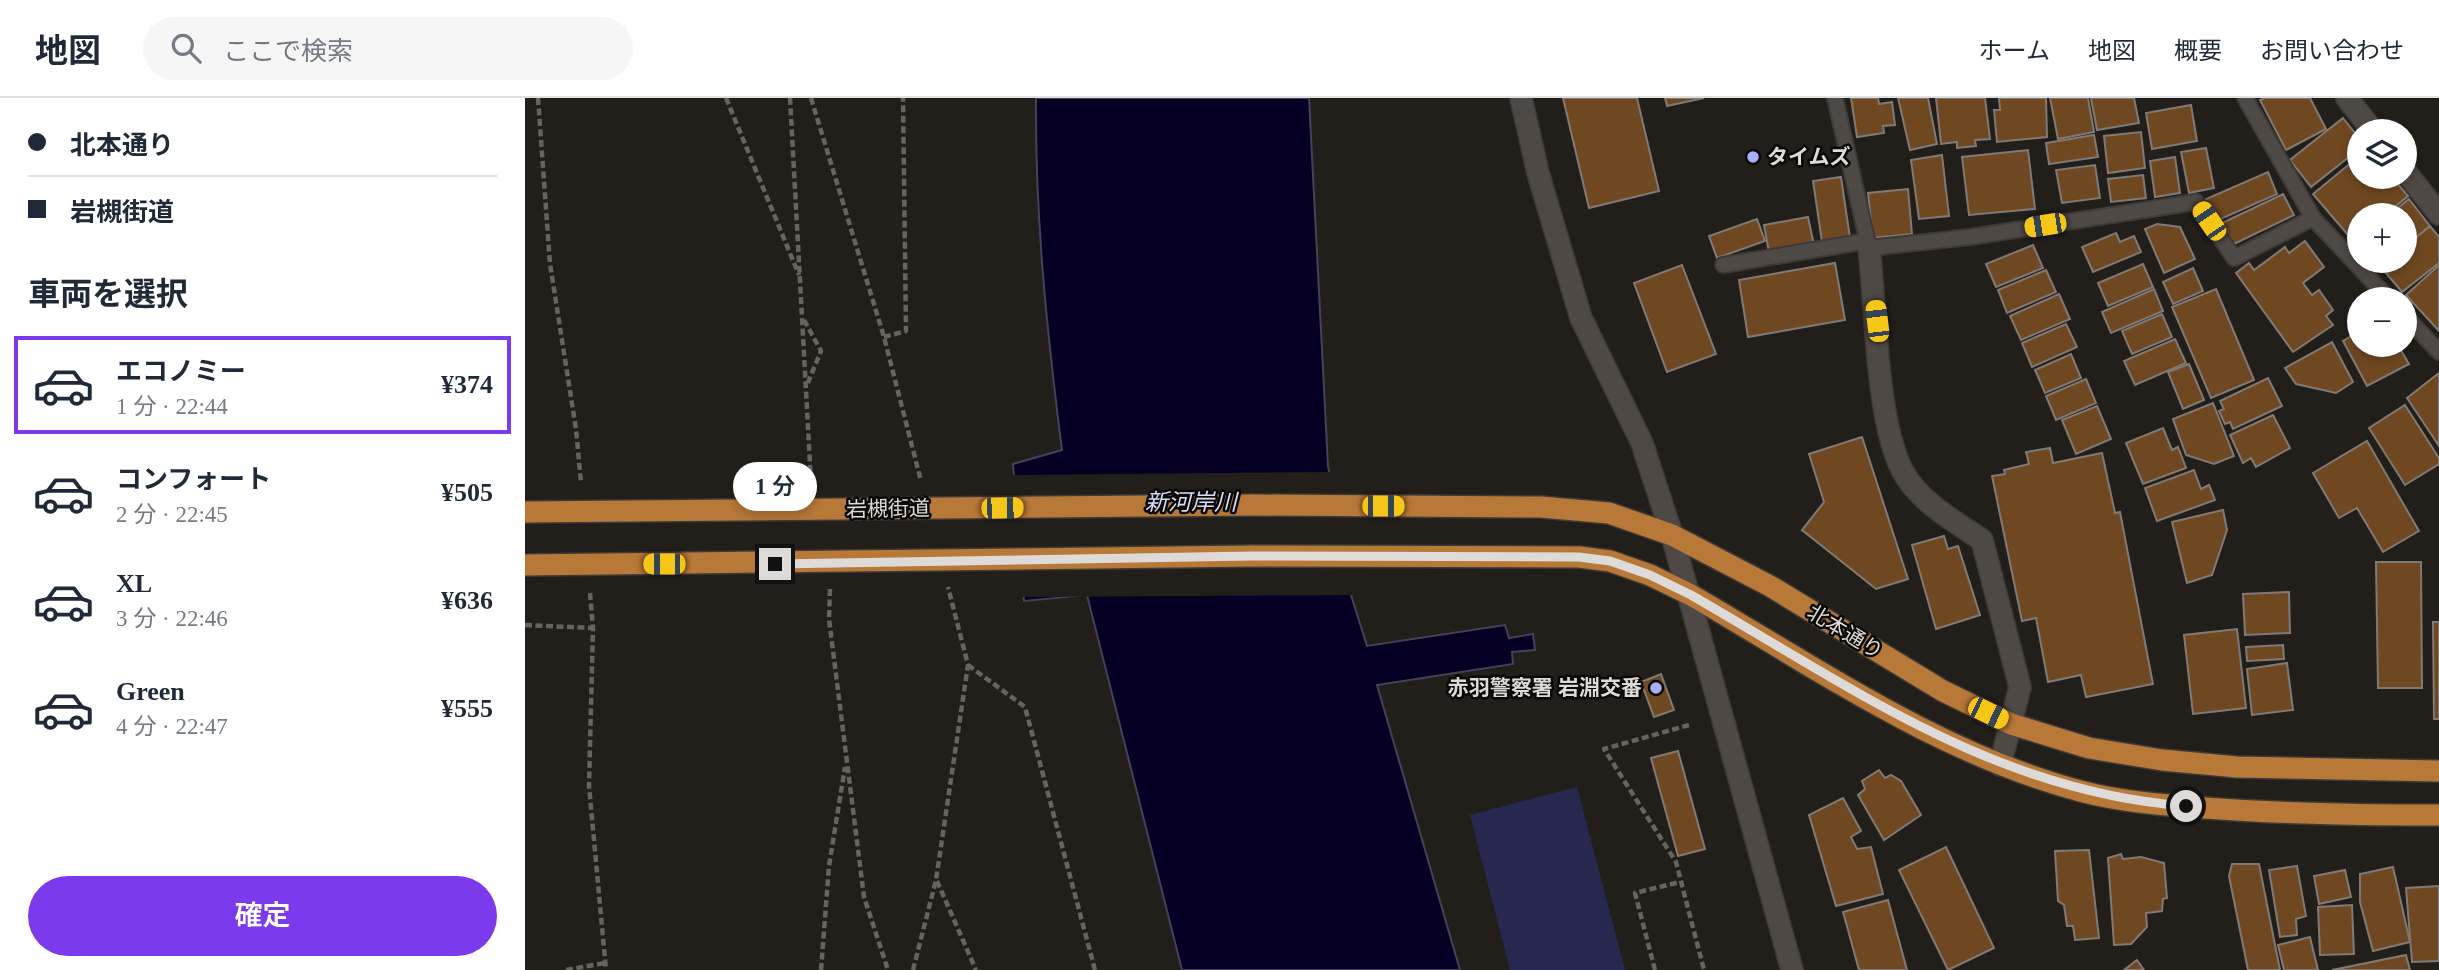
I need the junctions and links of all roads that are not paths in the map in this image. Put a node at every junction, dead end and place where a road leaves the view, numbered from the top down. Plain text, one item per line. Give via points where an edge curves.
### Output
1 (1521, 98) edge
2 (1835, 98) edge
3 (2245, 98) edge
4 (2347, 98) edge
5 (2364, 119) edge
6 (2417, 186) edge
7 (2439, 214) edge
8 (2313, 218) junction
9 (1868, 244) junction
10 (1723, 265) dead end
11 (2378, 287) edge
12 (2417, 329) edge
13 (2439, 352) edge
14 (1252, 505) joint
15 (525, 512) edge
16 (1672, 535) junction
17 (525, 565) edge
18 (1691, 595) junction
19 (2011, 724) junction
20 (2000, 765) junction
21 (2439, 771) edge
22 (2439, 815) edge
23 (1791, 970) edge

1 - 16 street via 1581,318 1642,443
2 - 9 lane
3 - 8 lane
4 - 5 street
6 - 7 street
8 - 9 lane via 2234,258 2196,202 1970,237
8 - 11 lane
9 - 10 lane
9 - 19 street via 1885,409 1902,471 1936,509 1982,540 2020,687
12 - 13 lane
14 - 15 highway, 岩槻街道, bridge
14 - 16 highway, 北本通り via 1541,507 1609,513
16 - 18 street
16 - 19 highway, 北本通り via 1770,586 1943,691
17 - 18 highway, bridge via 1541,556 1610,561
18 - 20 highway via 1930,733
18 - 23 street
19 - 20 street
19 - 21 highway, 北本通り via 2089,748 2162,760 2237,767
20 - 22 highway via 2085,792 2160,804

